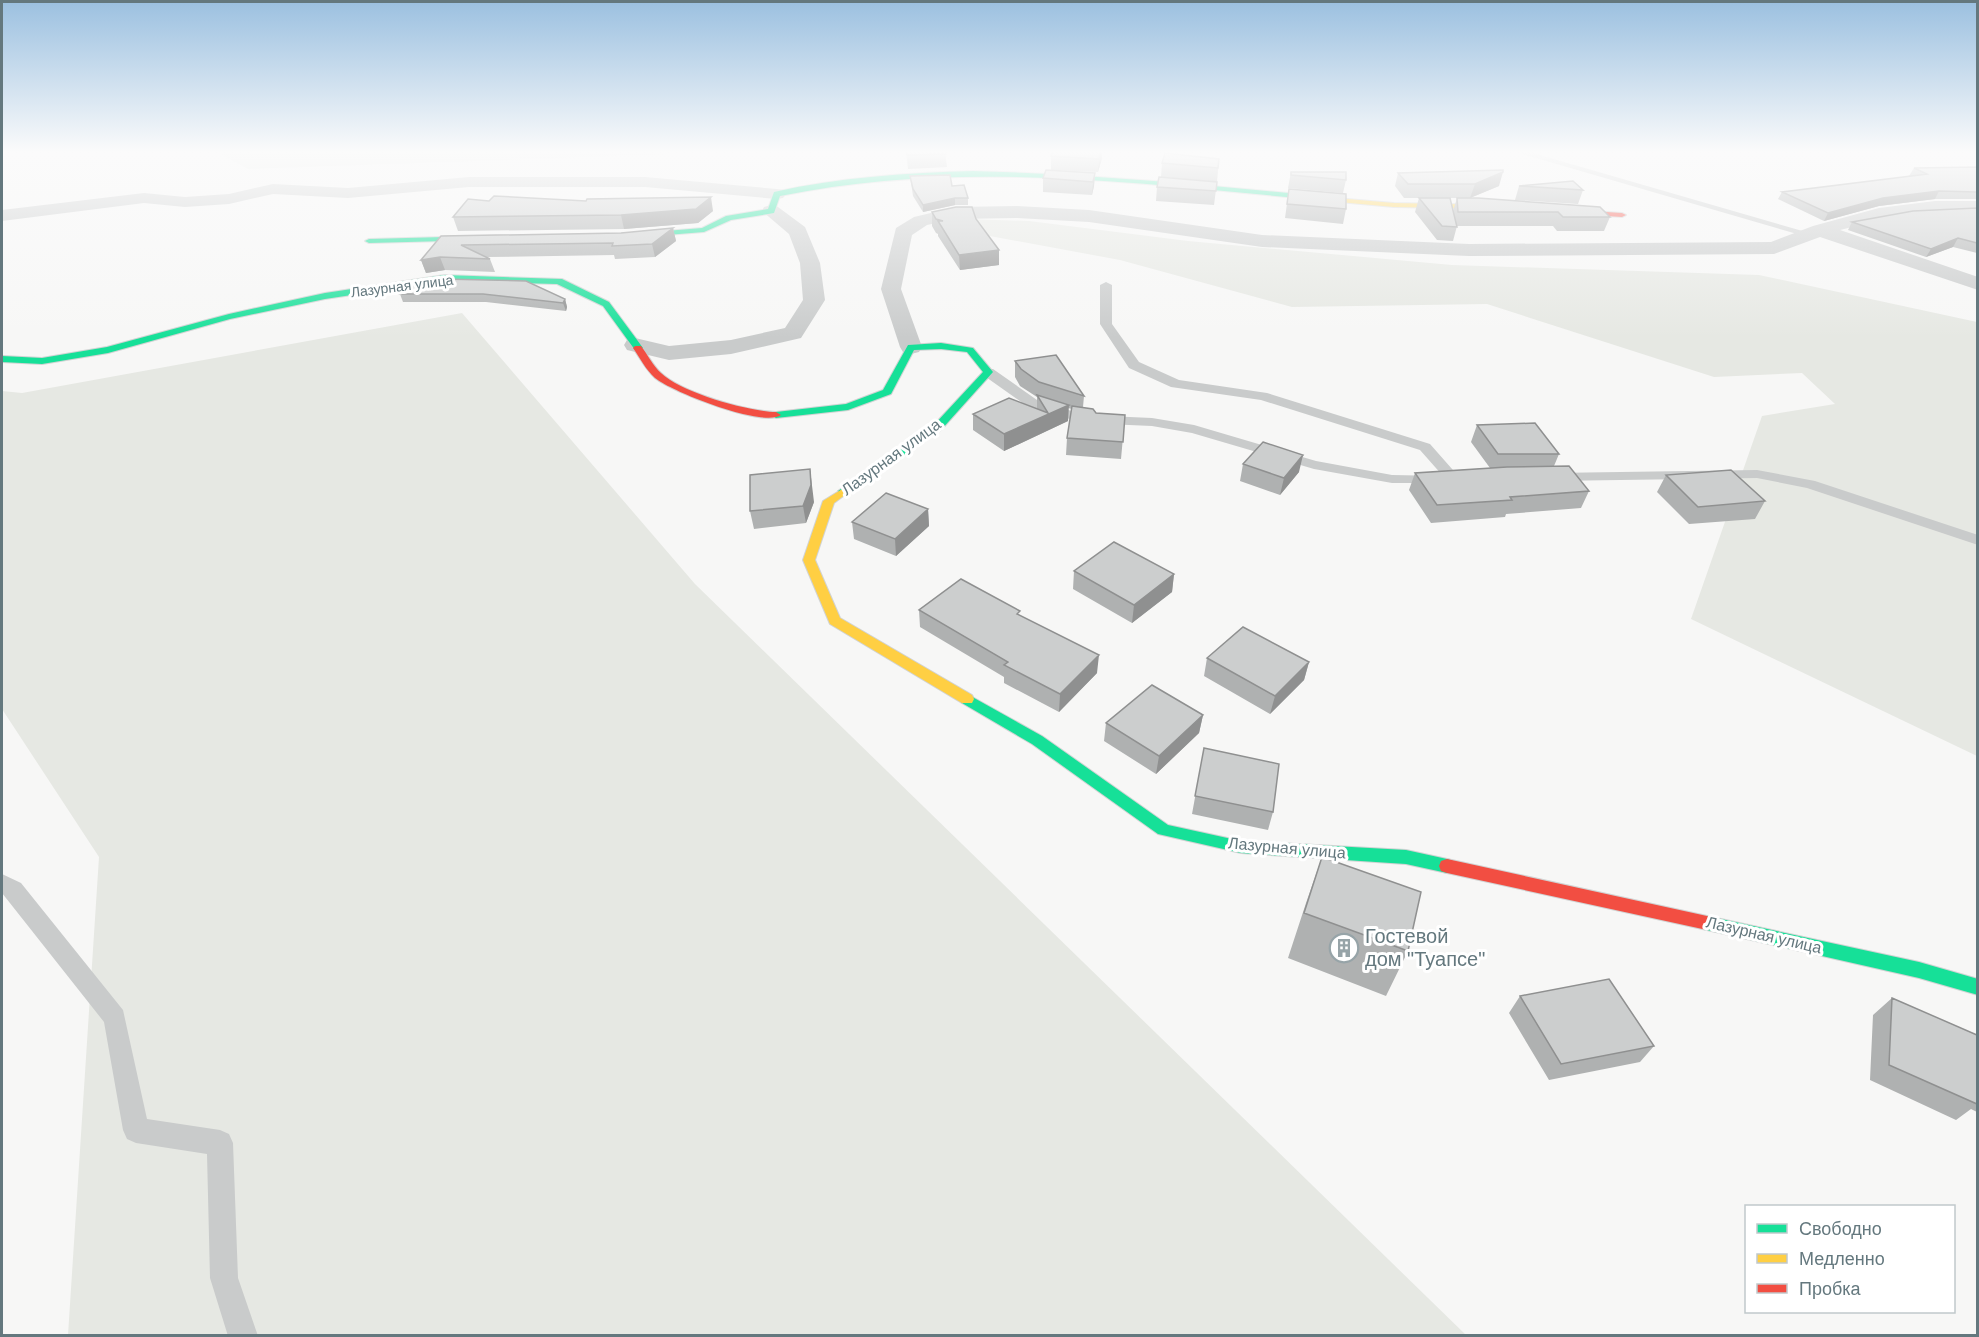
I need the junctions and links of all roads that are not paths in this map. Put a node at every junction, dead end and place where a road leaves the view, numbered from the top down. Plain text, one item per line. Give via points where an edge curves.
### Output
1 (23, 213) edge
2 (743, 213) edge
3 (783, 213) edge
4 (954, 213) edge
5 (1042, 213) edge
6 (1596, 213) edge
7 (1746, 213) edge
8 (1888, 213) edge
9 (1622, 215) dead end
10 (2, 216) edge
11 (1814, 232) junction
12 (612, 237) edge
13 (493, 238) edge
14 (369, 241) dead end
15 (1977, 284) edge
16 (1106, 285) dead end
17 (635, 345) junction
18 (911, 347) junction
19 (2, 359) edge
20 (988, 372) junction
21 (1535, 477) edge
22 (1977, 540) edge
23 (2, 883) edge
24 (1977, 987) edge
25 (243, 1335) edge

1 - 10 street
2 - 12 street via 704,230
3 - 17 street via 798,231 810,263 814,300 793,333 730,347 669,353
4 - 18 street via 921,220 903,231 891,289
5 - 11 street via 1089,216 1262,241 1469,250 1774,248
6 - 9 street
7 - 11 lane
8 - 11 street
11 - 15 street
13 - 14 street
16 - 20 lane via 1106,324 1134,365 1176,384 1262,396 1360,424 1425,447 1459,478 1392,479 1314,465 1194,429 1152,422 1083,419 1032,403
17 - 18 street, Лазурная улица via 658,376 730,408 769,416 848,407 886,392
17 - 19 street, Лазурная улица via 606,303 559,281 445,278 325,296 108,350 42,362
18 - 20 street via 970,350
20 - 24 street, Лазурная улица via 937,428 829,501 809,560 834,621 1037,740 1164,830 1241,847 1406,857 1919,970
21 - 22 lane via 1757,474 1810,484
23 - 25 lane via 14,889 115,1018 136,1131 220,1143 224,1278

